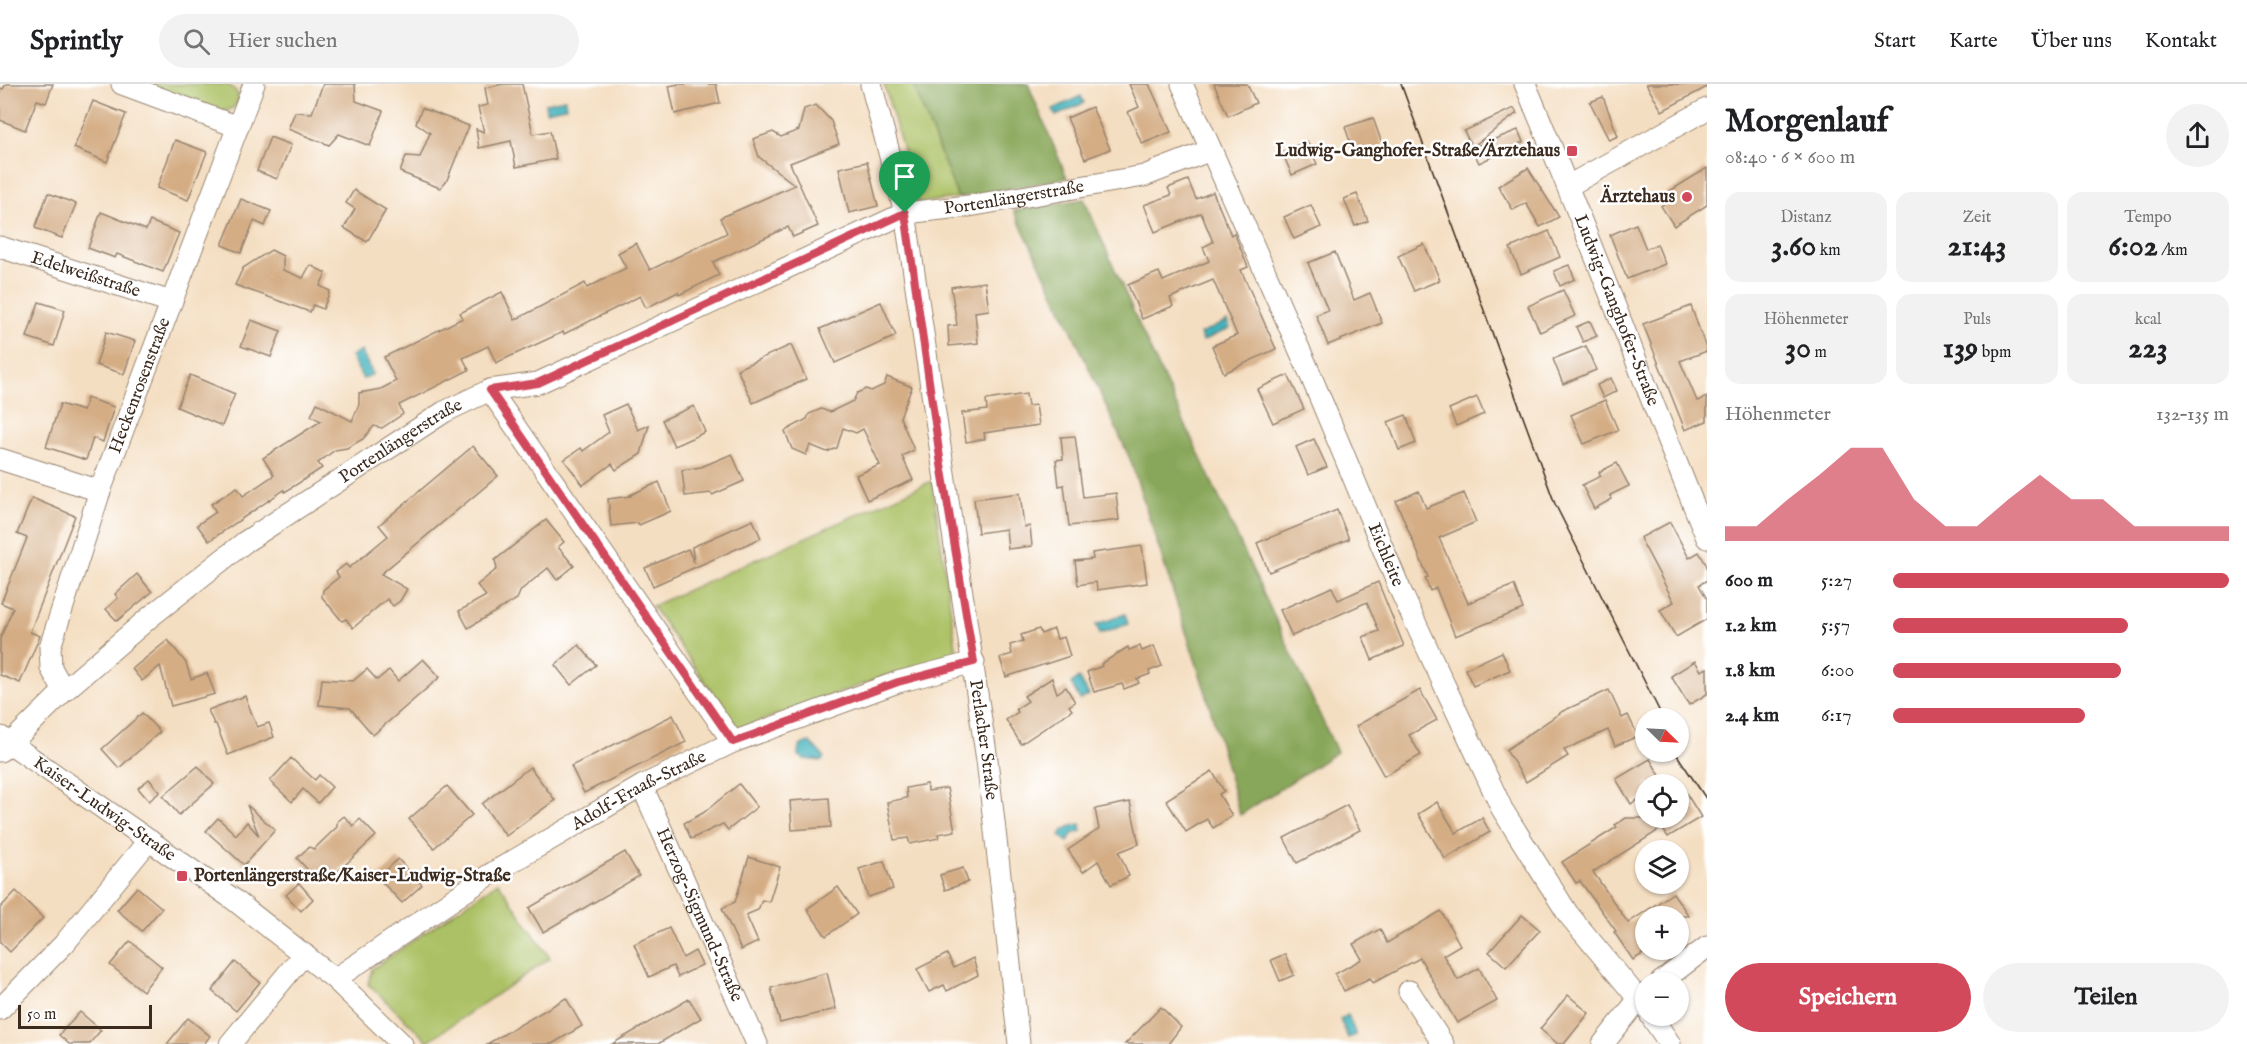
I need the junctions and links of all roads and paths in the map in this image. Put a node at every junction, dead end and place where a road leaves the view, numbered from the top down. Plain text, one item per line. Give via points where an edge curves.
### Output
1 (122, 84) edge
2 (253, 84) edge
3 (871, 84) edge
4 (1182, 84) edge
5 (1525, 84) edge
6 (1707, 110) edge
7 (238, 128) junction
8 (1211, 150) junction
9 (1568, 186) junction
10 (905, 213) junction
11 (0, 247) edge
12 (171, 302) junction
13 (490, 390) junction
14 (0, 459) edge
15 (100, 491) junction
16 (1707, 538) edge
17 (974, 662) junction
18 (64, 691) junction
19 (733, 742) junction
20 (3, 744) edge
21 (642, 786) junction
22 (149, 840) junction
23 (1707, 947) edge
24 (304, 954) junction
25 (1674, 972) edge
26 (335, 979) junction
27 (1409, 991) dead end
28 (1635, 992) edge
29 (0, 1009) edge
30 (1635, 1014) edge
31 (1659, 1026) edge
32 (231, 1044) edge
33 (402, 1044) edge
34 (758, 1044) edge
35 (1019, 1044) edge
36 (1443, 1044) edge
37 (1603, 1044) edge
38 (1670, 1044) edge

1 - 7 street
2 - 7 street, Heckenrosenstraße
3 - 10 street, Perlacher Straße
4 - 8 street, Eichleite
5 - 9 street, Ludwig-Ganghofer-Straße
6 - 9 street
7 - 12 street, Heckenrosenstraße
8 - 10 street, Portenlängerstraße via 1144,176
8 - 28 street, Eichleite via 1402,594 1502,809 1569,914
9 - 16 street, Ludwig-Ganghofer-Straße
10 - 13 street, Portenlängerstraße via 538,383
10 - 17 street, Perlacher Straße
11 - 12 street, Edelweißstraße
12 - 15 street, Heckenrosenstraße
13 - 18 street, Portenlängerstraße via 444,412 245,542
13 - 19 street
14 - 15 street
15 - 18 street, Heckenrosenstraße via 51,647 51,668
17 - 19 street, Adolf-Fraaß-Straße via 898,682
17 - 35 street, Perlacher Straße
18 - 20 street, Portenlängerstraße
19 - 21 street, Adolf-Fraaß-Straße
20 - 22 street, Kaiser-Ludwig-Straße
21 - 26 street, Adolf-Fraaß-Straße via 489,875
21 - 34 street, Herzog-Sigmund-Straße
22 - 24 street, Kaiser-Ludwig-Straße
22 - 29 street via 64,944
23 - 25 street
24 - 26 street, Kaiser-Ludwig-Straße
24 - 32 street
26 - 33 street, Kaiser-Ludwig-Straße
27 - 36 street
30 - 37 street
31 - 38 street, Eichleite

